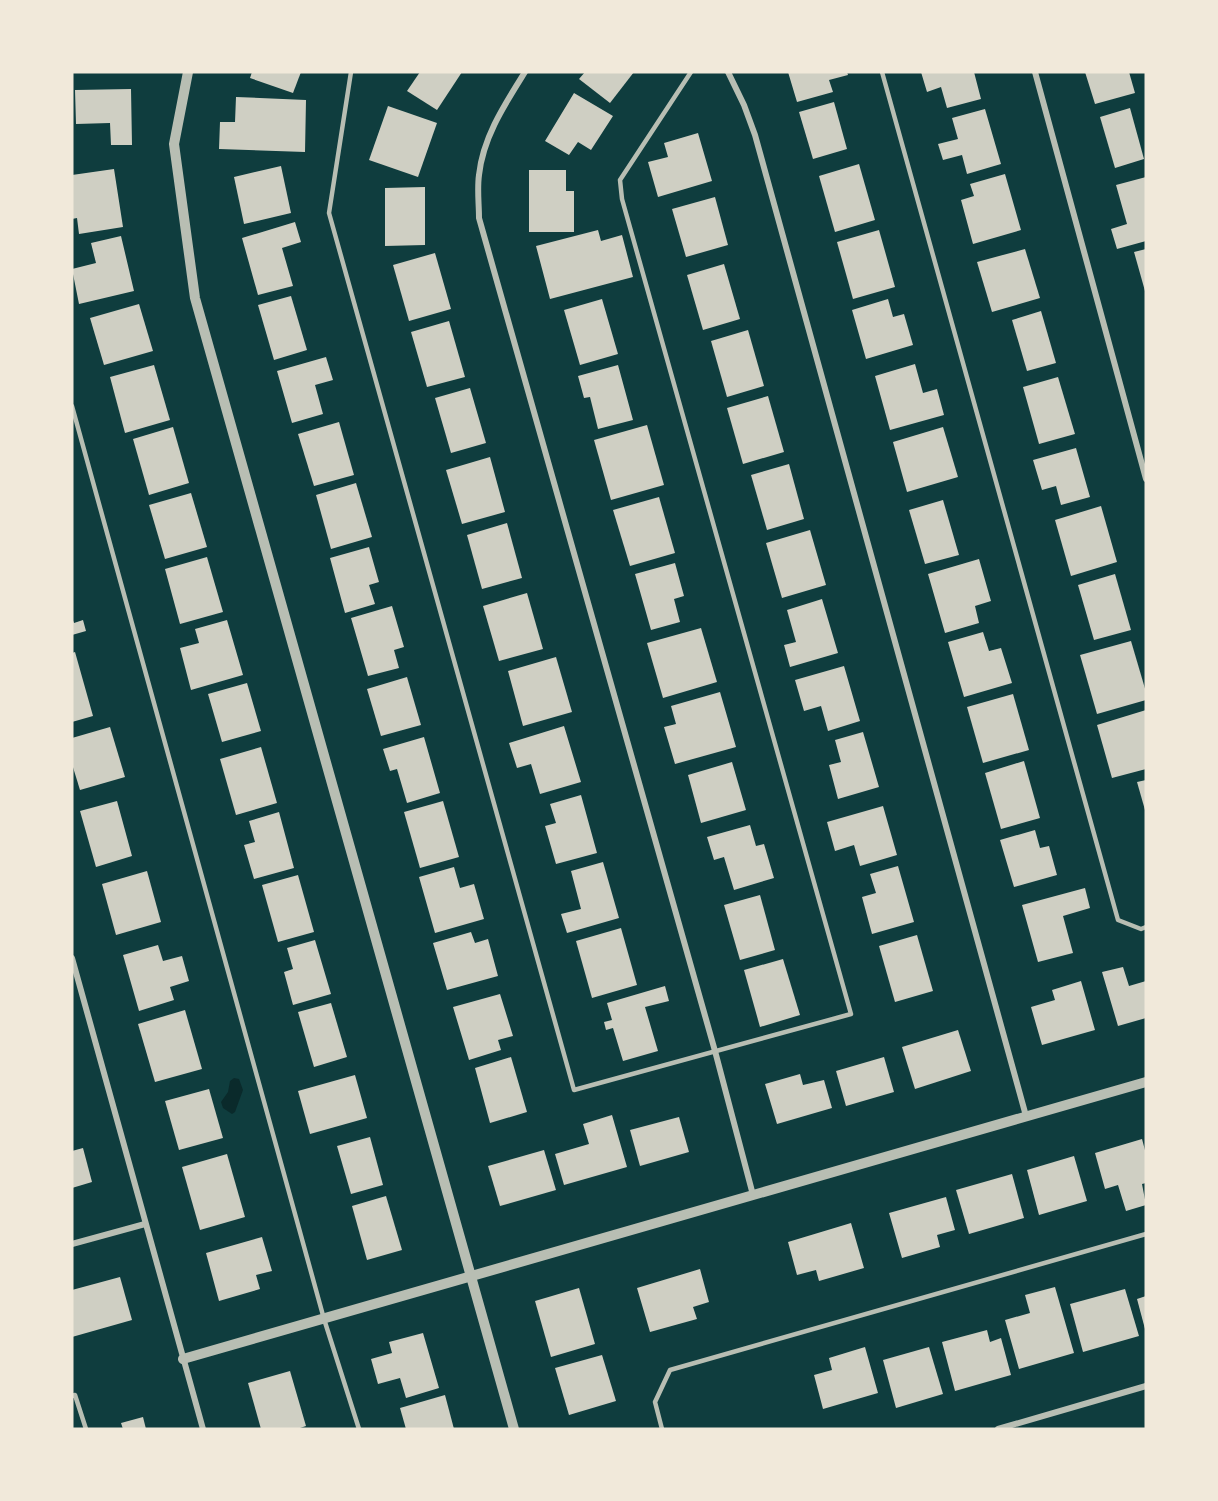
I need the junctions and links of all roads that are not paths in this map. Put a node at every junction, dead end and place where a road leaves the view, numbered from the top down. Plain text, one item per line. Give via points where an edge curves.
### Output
1 (188, 72) edge
2 (351, 72) edge
3 (525, 72) edge
4 (691, 72) edge
5 (728, 72) edge
6 (882, 72) edge
7 (1035, 72) edge
8 (72, 406) edge
9 (1146, 479) edge
10 (1146, 927) edge
11 (72, 958) edge
12 (715, 1051) junction
13 (1146, 1082) edge
14 (1026, 1116) junction
15 (753, 1195) junction
16 (145, 1224) junction
17 (1146, 1234) edge
18 (72, 1244) edge
19 (471, 1276) junction
20 (324, 1318) junction
21 (183, 1359) junction
22 (1146, 1386) edge
23 (72, 1396) edge
24 (86, 1429) edge
25 (203, 1429) edge
26 (359, 1429) edge
27 (514, 1429) edge
28 (662, 1429) edge
29 (998, 1429) edge

1 - 19 street via 174,144 195,298
2 - 12 lane via 329,213 574,1090
3 - 12 street via 490,134 479,175 479,218
4 - 12 lane via 620,180 622,200 851,1014
5 - 14 street via 758,147
6 - 10 lane via 1118,920 1141,929
7 - 9 street
8 - 20 lane
11 - 16 street
12 - 15 street
13 - 14 street
14 - 15 street
15 - 19 street
16 - 18 street
16 - 21 street
17 - 28 lane via 670,1370 655,1402
19 - 20 street
19 - 27 street
20 - 21 street
20 - 26 lane
21 - 25 street
22 - 29 street
23 - 24 lane via 75,1395

